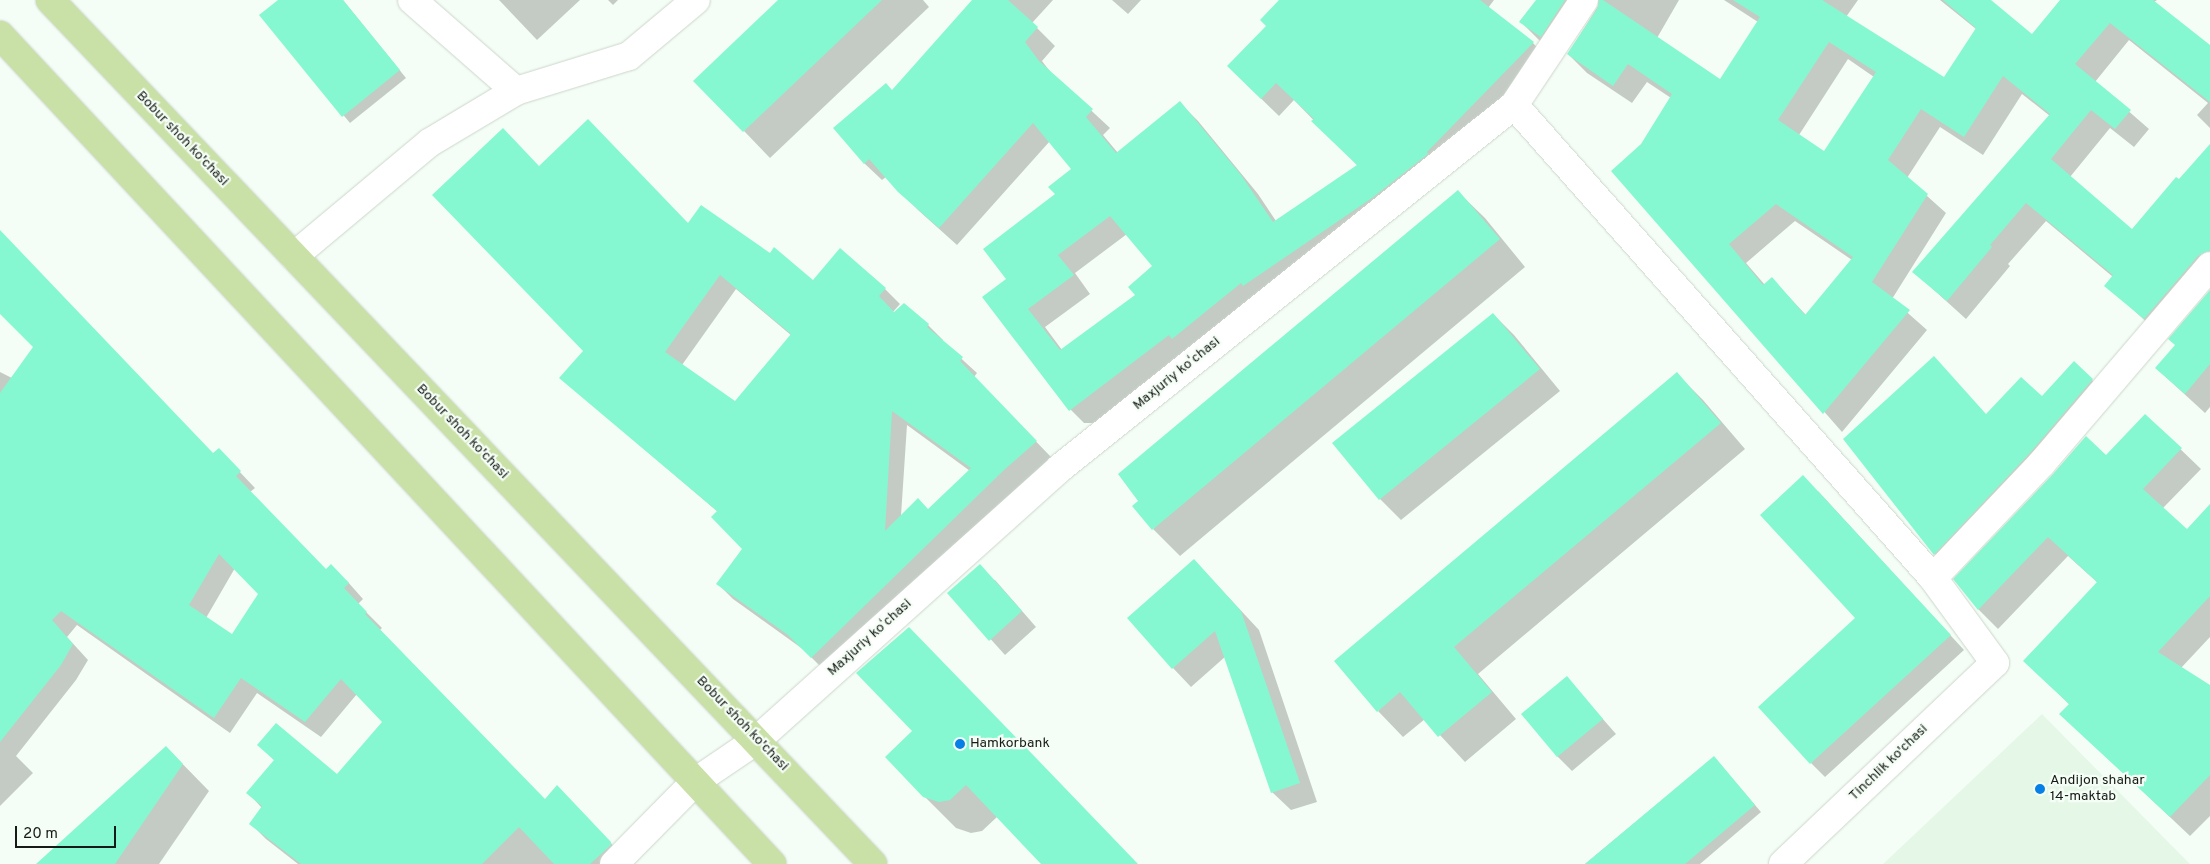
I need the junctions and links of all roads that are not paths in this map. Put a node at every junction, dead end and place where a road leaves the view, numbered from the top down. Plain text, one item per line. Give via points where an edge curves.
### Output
1 (50, 0) edge
2 (412, 0) edge
3 (696, 0) edge
4 (1584, 0) edge
5 (0, 35) edge
6 (516, 91) junction
7 (1514, 105) junction
8 (294, 256) junction
9 (2210, 266) edge
10 (1933, 578) junction
11 (757, 740) junction
12 (695, 782) junction
13 (614, 864) edge
14 (772, 864) edge
15 (873, 864) edge
16 (1783, 864) edge

1 - 8 main road, Bobur shoh ko'chasi
2 - 6 street
3 - 6 street via 630,56
4 - 7 street, Maxjuriy koʻchasi
5 - 12 main road
6 - 8 street via 429,143
7 - 10 street
7 - 11 street, Maxjuriy koʻchasi via 1060,468
8 - 11 main road, Bobur shoh ko'chasi
9 - 10 street via 2042,463
10 - 16 street, Tinchlik ko'chasi via 1995,663
11 - 12 street, Maxjuriy koʻchasi
11 - 15 main road, Bobur shoh ko'chasi
12 - 13 street, Maxjuriy koʻchasi
12 - 14 main road

